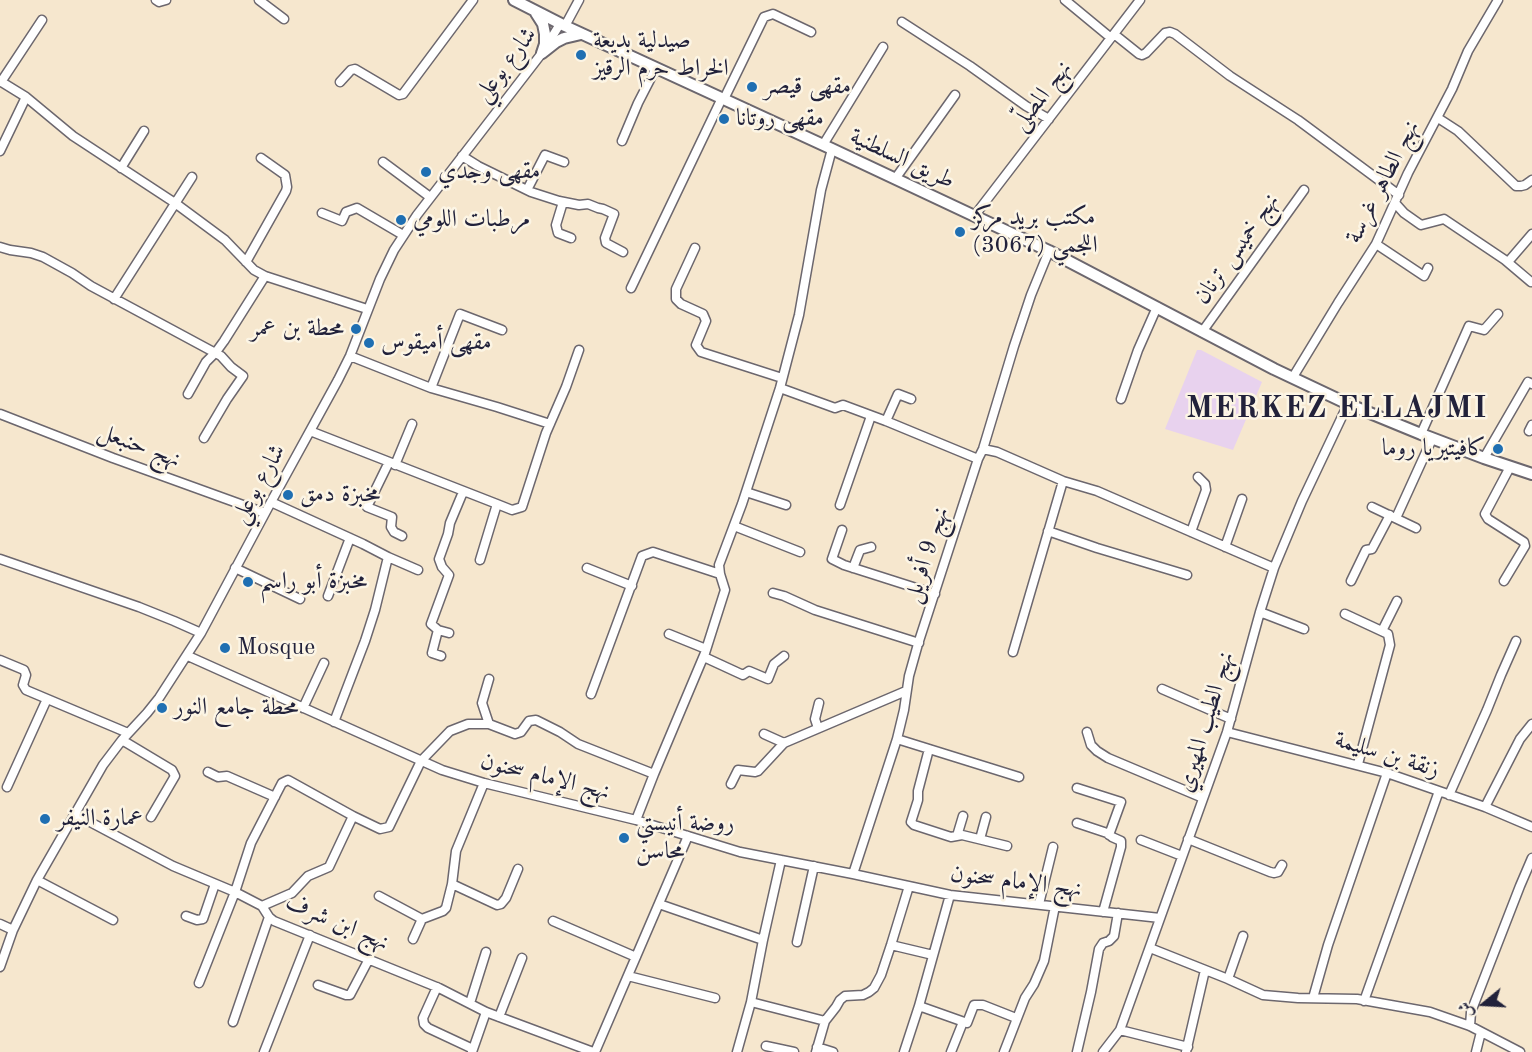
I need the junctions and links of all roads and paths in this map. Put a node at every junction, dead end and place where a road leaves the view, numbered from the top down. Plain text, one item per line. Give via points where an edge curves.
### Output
1 (156, 0) edge
2 (166, 0) edge
3 (259, 0) edge
4 (473, 0) edge
5 (514, 0) edge
6 (579, 0) edge
7 (1065, 0) edge
8 (1498, 0) edge
9 (1136, 2) edge
10 (531, 9) junction
11 (284, 19) dead end
12 (42, 20) dead end
13 (902, 22) dead end
14 (562, 25) junction
15 (811, 32) dead end
16 (581, 34) junction
17 (1112, 36) junction
18 (883, 47) dead end
19 (542, 53) junction
20 (656, 68) junction
21 (1, 81) edge
22 (340, 82) dead end
23 (955, 95) dead end
24 (27, 97) junction
25 (723, 99) junction
26 (1438, 118) junction
27 (1049, 119) junction
28 (144, 131) dead end
29 (622, 141) dead end
30 (827, 147) junction
31 (0, 151) edge
32 (462, 156) junction
33 (261, 158) dead end
34 (383, 162) dead end
35 (564, 162) dead end
36 (121, 168) junction
37 (192, 177) dead end
38 (895, 179) junction
39 (1532, 180) edge
40 (527, 190) junction
41 (1304, 190) dead end
42 (430, 198) junction
43 (1397, 199) junction
44 (563, 202) junction
45 (175, 203) junction
46 (322, 213) dead end
47 (975, 215) junction
48 (1532, 234) edge
49 (403, 235) junction
50 (571, 238) dead end
51 (1376, 244) junction
52 (0, 247) edge
53 (695, 248) dead end
54 (1049, 251) junction
55 (622, 252) dead end
56 (246, 262) junction
57 (1508, 262) junction
58 (1428, 268) dead end
59 (265, 276) junction
60 (1531, 282) edge
61 (631, 288) dead end
62 (114, 298) junction
63 (1156, 307) junction
64 (368, 309) junction
65 (1498, 314) dead end
66 (502, 330) dead end
67 (1202, 332) junction
68 (579, 350) dead end
69 (216, 352) junction
70 (350, 356) junction
71 (1293, 377) junction
72 (782, 378) junction
73 (1532, 384) edge
74 (431, 388) junction
75 (780, 388) junction
76 (188, 394) dead end
77 (911, 399) dead end
78 (1121, 399) dead end
79 (1348, 404) junction
80 (0, 414) edge
81 (870, 416) junction
82 (886, 422) junction
83 (412, 424) dead end
84 (550, 424) junction
85 (310, 431) junction
86 (1421, 435) junction
87 (204, 438) dead end
88 (1432, 439) junction
89 (983, 448) junction
90 (1484, 458) junction
91 (978, 459) junction
92 (392, 464) junction
93 (1510, 467) junction
94 (1532, 474) edge
95 (1198, 477) dead end
96 (1063, 481) junction
97 (463, 492) junction
98 (746, 492) junction
99 (1242, 499) dead end
100 (271, 502) junction
101 (497, 504) junction
102 (786, 505) dead end
103 (840, 505) dead end
104 (1372, 507) dead end
105 (265, 513) junction
106 (1393, 516) junction
107 (734, 526) junction
108 (1416, 528) dead end
109 (843, 530) dead end
110 (1047, 531) junction
111 (1191, 532) junction
112 (402, 536) dead end
113 (350, 538) junction
114 (871, 547) dead end
115 (1225, 547) junction
116 (800, 552) dead end
117 (388, 557) junction
118 (0, 559) edge
119 (480, 560) dead end
120 (235, 568) junction
121 (587, 568) dead end
122 (854, 568) junction
123 (1274, 568) junction
124 (418, 570) dead end
125 (720, 574) junction
126 (1187, 575) dead end
127 (1504, 580) dead end
128 (1351, 581) dead end
129 (632, 586) junction
130 (773, 593) dead end
131 (935, 594) junction
132 (328, 596) dead end
133 (300, 599) dead end
134 (1397, 601) dead end
135 (1260, 612) junction
136 (1345, 614) dead end
137 (1304, 629) dead end
138 (438, 630) junction
139 (1382, 631) junction
140 (201, 633) junction
141 (449, 633) dead end
142 (669, 634) dead end
143 (1516, 641) dead end
144 (919, 643) junction
145 (1013, 652) dead end
146 (705, 653) junction
147 (188, 656) junction
148 (441, 656) dead end
149 (784, 656) dead end
150 (0, 660) edge
151 (324, 663) dead end
152 (489, 679) dead end
153 (1162, 689) dead end
154 (906, 691) junction
155 (591, 694) dead end
156 (47, 699) junction
157 (819, 703) dead end
158 (303, 708) junction
159 (1231, 718) junction
160 (334, 722) junction
161 (489, 724) junction
162 (1532, 724) edge
163 (818, 728) junction
164 (1087, 732) dead end
165 (1227, 732) junction
166 (764, 734) dead end
167 (125, 737) junction
168 (897, 739) junction
169 (784, 742) junction
170 (929, 749) junction
171 (421, 761) junction
172 (1358, 765) junction
173 (208, 772) dead end
174 (1388, 773) junction
175 (654, 774) junction
176 (1019, 777) dead end
177 (484, 783) junction
178 (731, 784) dead end
179 (7, 787) dead end
180 (1077, 788) dead end
181 (1439, 791) junction
182 (1449, 795) junction
183 (275, 797) junction
184 (1203, 798) junction
185 (1485, 807) junction
186 (75, 814) junction
187 (354, 816) junction
188 (963, 816) dead end
189 (152, 817) dead end
190 (986, 817) dead end
191 (636, 820) junction
192 (1077, 823) dead end
193 (1532, 827) edge
194 (1109, 835) junction
195 (688, 836) junction
196 (957, 836) junction
197 (980, 839) junction
198 (1188, 839) junction
199 (1141, 840) dead end
200 (1007, 846) dead end
201 (1053, 847) dead end
202 (1182, 856) junction
203 (1532, 858) edge
204 (781, 860) junction
205 (1282, 865) dead end
206 (814, 866) junction
207 (518, 869) dead end
208 (853, 874) junction
209 (37, 880) junction
210 (215, 884) junction
211 (452, 884) junction
212 (909, 886) junction
213 (235, 892) junction
214 (950, 895) junction
215 (379, 896) dead end
216 (658, 904) junction
217 (1039, 904) junction
218 (262, 906) junction
219 (1055, 906) junction
220 (1103, 912) junction
221 (1118, 913) junction
222 (186, 916) dead end
223 (269, 917) junction
224 (1160, 918) junction
225 (422, 919) junction
226 (113, 920) dead end
227 (553, 921) dead end
228 (0, 924) edge
229 (13, 930) junction
230 (310, 935) junction
231 (1243, 936) dead end
232 (413, 939) dead end
233 (763, 940) junction
234 (796, 942) dead end
235 (891, 945) junction
236 (1150, 948) junction
237 (486, 952) dead end
238 (933, 955) junction
239 (636, 957) junction
240 (522, 958) dead end
241 (369, 959) junction
242 (0, 967) edge
243 (1205, 970) junction
244 (628, 976) junction
245 (1228, 979) junction
246 (199, 983) dead end
247 (318, 985) dead end
248 (437, 987) junction
249 (715, 998) dead end
250 (1313, 998) junction
251 (1365, 1001) junction
252 (751, 1002) junction
253 (470, 1003) junction
254 (919, 1006) junction
255 (486, 1012) junction
256 (499, 1017) junction
257 (1016, 1018) junction
258 (825, 1021) junction
259 (233, 1022) dead end
260 (963, 1022) junction
261 (1470, 1026) junction
262 (1120, 1030) junction
263 (1481, 1032) junction
264 (766, 1046) dead end
265 (1187, 1049) edge
266 (817, 1050) edge
267 (473, 1051) edge
268 (264, 1052) edge
269 (594, 1052) edge
270 (737, 1052) edge
271 (795, 1052) edge
272 (833, 1052) edge
273 (904, 1052) edge
274 (951, 1052) edge
275 (1004, 1052) edge
276 (1077, 1052) edge
277 (1103, 1052) edge
278 (1476, 1052) edge
279 (1520, 1052) edge

1 - 2 street
3 - 11 street
4 - 22 street via 403,94 355,69
5 - 10 main road, طريق السلطنية
6 - 14 street, شارع بوعلي
7 - 17 street
8 - 26 street, نهج الطاهر غرسة via 1468,51
9 - 17 street, نهج المصلّى
10 - 14 main road, طريق السلطنية
10 - 19 main road via 543,24
12 - 21 street
13 - 27 street
14 - 16 main road, طريق السلطنية
14 - 19 street, شارع بوعلي
15 - 25 street via 773,14 764,17
16 - 19 main road via 564,38
16 - 20 main road, طريق السلطنية
17 - 27 street, نهج المصلّى
17 - 43 street via 1142,55 1165,33 1175,34 1298,120
18 - 30 street
19 - 32 street, شارع بوعلي
20 - 25 main road, طريق السلطنية
20 - 29 street
21 - 24 street
23 - 38 street
24 - 31 street
24 - 36 street via 73,136
25 - 30 main road, طريق السلطنية
25 - 61 street
26 - 39 street via 1458,131 1516,186
26 - 43 street, نهج الطاهر غرسة
27 - 47 street, نهج المصلّى
28 - 36 street
30 - 38 main road, طريق السلطنية
30 - 72 street via 799,315
32 - 40 street
32 - 42 street, شارع بوعلي
33 - 56 street via 285,175 287,187
34 - 42 street
35 - 40 street via 545,155
36 - 45 street
37 - 45 street
38 - 47 main road, طريق السلطنية
40 - 44 street
41 - 67 street, نهج خميس ترنان
42 - 49 street, شارع بوعلي
43 - 51 street, نهج الطاهر غرسة
43 - 57 street via 1404,213 1421,225 1444,219
44 - 50 street via 556,225 558,233
44 - 55 street via 588,204 614,214 606,243
45 - 56 street via 225,240
45 - 62 street
46 - 49 street via 342,221 346,212 357,208
47 - 54 main road, طريق السلطنية
48 - 57 street
49 - 64 street, شارع بوعلي
51 - 58 street via 1424,276
51 - 71 street, نهج الطاهر غرسة
52 - 62 street via 43,257
53 - 72 street via 676,289 676,299 703,314 706,321 696,345 701,352
54 - 63 main road, طريق السلطنية
54 - 89 street, نهج 9 أفريل via 1014,346
56 - 59 street
57 - 60 street
59 - 64 street
59 - 69 street
62 - 69 street
63 - 67 main road, طريق السلطنية
63 - 78 street
64 - 70 street, شارع بوعلي
65 - 86 street via 1484,330 1469,326
66 - 74 street via 460,314
67 - 71 main road
68 - 84 street
69 - 76 street
69 - 87 street via 243,376
70 - 74 street
70 - 85 street, شارع بوعلي
71 - 79 main road
72 - 75 street
73 - 90 street via 1528,382
74 - 84 street
75 - 81 street
75 - 98 street
77 - 82 street via 898,394
79 - 86 main road
79 - 123 street, نهج الطيب المهيري
80 - 105 street, نهج حنبعل
81 - 82 street
81 - 103 street
82 - 91 street
83 - 92 street
84 - 101 street via 522,507 512,510
85 - 92 street
85 - 100 street, شارع بوعلي
86 - 88 main road
88 - 90 main road
88 - 106 street
89 - 91 street, نهج 9 أفريل
89 - 96 street
90 - 93 main road
91 - 131 street, نهج 9 أفريل
92 - 97 street
92 - 112 street via 367,507 392,517 391,527
93 - 94 main road
93 - 127 street via 1485,514 1524,542
95 - 111 street via 1206,490
96 - 110 street
96 - 111 street via 1097,491
97 - 101 street
97 - 138 street via 439,559 449,574 431,624
98 - 102 street
98 - 107 street
99 - 115 street
100 - 105 street, شارع بوعلي
100 - 113 street
101 - 119 street
104 - 106 street
105 - 120 street, شارع بوعلي
106 - 108 street
106 - 128 street via 1372,549 1366,550
107 - 116 street
107 - 125 street via 719,565
109 - 122 street via 832,559
110 - 126 street
110 - 145 street
111 - 115 street
113 - 117 street
113 - 132 street
114 - 122 street via 860,550
115 - 123 street
117 - 124 street
117 - 160 street via 365,641
118 - 140 street
120 - 133 street
120 - 140 street, شارع بوعلي
121 - 129 street
122 - 131 street
123 - 135 street, نهج الطيب المهيري
125 - 129 street via 653,552 642,556
125 - 146 street via 725,590
129 - 155 street
130 - 144 street
131 - 144 street, نهج 9 أفريل
134 - 139 street
135 - 137 street
135 - 159 street, نهج الطيب المهيري
136 - 139 street
138 - 141 street
138 - 148 street via 432,653
139 - 172 street via 1388,634 1390,645
140 - 147 street, شارع بوعلي
142 - 146 street
143 - 182 street
144 - 154 street, نهج 9 أفريل
146 - 149 street via 743,675 749,671 768,679 774,664
146 - 175 street
147 - 158 street, نهج الإمام سحنون
147 - 167 street, شارع بوعلي
150 - 156 street via 23,669 25,689
151 - 158 street
152 - 161 street via 482,703
153 - 159 street
154 - 163 street
154 - 168 street, نهج 9 أفريل
156 - 167 street
156 - 179 street
157 - 163 street via 815,719
158 - 160 street, نهج الإمام سحنون
159 - 165 street, نهج الطيب المهيري
160 - 171 street, نهج الإمام سحنون
161 - 171 street via 468,724 450,731
161 - 175 street via 515,734 529,721 536,720 578,744
162 - 185 street
163 - 169 street
164 - 184 street via 1091,745 1108,758
165 - 172 street, زنقة بن سليمة
165 - 184 street, نهج الطيب المهيري
166 - 169 street
167 - 186 street, شارع بوعلي via 103,765
167 - 189 street via 175,776
168 - 170 street
168 - 208 street, نهج 9 أفريل
169 - 178 street via 758,771 736,771
170 - 176 street
170 - 196 street via 911,822
171 - 177 street, نهج الإمام سحنون
171 - 187 street via 389,827 380,830
172 - 174 street, زنقة بن سليمة
173 - 183 street
174 - 181 street, زنقة بن سليمة
174 - 250 street
175 - 191 street
177 - 191 street, نهج الإمام سحنون
177 - 211 street via 456,851
180 - 194 street via 1121,802
181 - 182 street, زنقة بن سليمة
181 - 251 street
182 - 185 street, زنقة بن سليمة
183 - 187 street via 288,780
183 - 213 street via 252,843
184 - 198 street, نهج الطيب المهيري
185 - 193 street, زنقة بن سليمة
186 - 209 street, شارع بوعلي
186 - 210 street, نهج ابن شرف via 173,867
187 - 218 street via 329,867 308,876 292,893
188 - 196 street
190 - 197 street
191 - 195 street, نهج الإمام سحنون
192 - 194 street
194 - 220 street via 1121,841 1121,847
195 - 204 street, نهج الإمام سحنون
195 - 216 street
196 - 197 street
197 - 200 street
198 - 202 street, نهج الطيب المهيري
198 - 205 street via 1274,873
199 - 202 street
201 - 217 street
202 - 224 street, نهج الطيب المهيري
203 - 261 street via 1471,1012
204 - 206 street, نهج الإمام سحنون
204 - 233 street
206 - 208 street, نهج الإمام سحنون
206 - 234 street
207 - 211 street via 501,904
208 - 212 street, نهج الإمام سحنون
209 - 226 street
209 - 229 street, شارع بوعلي
210 - 213 street, نهج ابن شرف
210 - 222 street via 203,919
211 - 225 street via 446,908
212 - 214 street, نهج الإمام سحنون
212 - 235 street
213 - 218 street, نهج ابن شرف
213 - 246 street
214 - 217 street, نهج الإمام سحنون
214 - 238 street
215 - 225 street
216 - 233 street
216 - 239 street
217 - 219 street, نهج الإمام سحنون
218 - 223 street, نهج ابن شرف
219 - 220 street, نهج الإمام سحنون
219 - 257 street via 1044,961
220 - 221 street, نهج الإمام سحنون
221 - 224 street, نهج الإمام سحنون
221 - 276 street via 1114,936 1099,949
223 - 230 street, نهج ابن شرف
223 - 259 street
224 - 236 street, نهج الطيب المهيري
225 - 232 street
227 - 239 street
228 - 229 street
229 - 242 street, شارع بوعلي
230 - 241 street, نهج ابن شرف
230 - 268 street
231 - 245 street
233 - 252 street
235 - 238 street
235 - 258 street via 874,988 863,995 845,996
236 - 243 street
236 - 262 street, نهج الطيب المهيري
237 - 253 street
238 - 254 street
239 - 244 street
240 - 256 street
241 - 247 street via 350,995
241 - 248 street, نهج ابن شرف
243 - 245 street
243 - 265 street
244 - 249 street
244 - 269 street
245 - 250 street via 1263,995
248 - 253 street, نهج ابن شرف
248 - 267 street via 424,1024
250 - 251 street
251 - 261 street via 1430,1012
252 - 258 street
252 - 270 street
253 - 255 street, نهج ابن شرف
254 - 260 street
254 - 273 street
255 - 256 street, نهج ابن شرف
255 - 267 street
256 - 269 street, نهج ابن شرف
257 - 260 street via 974,1005 967,1023
257 - 275 street
258 - 266 street
260 - 274 street
261 - 263 street
262 - 265 street
262 - 277 street, نهج الطيب المهيري
263 - 278 street
263 - 279 street
264 - 271 street
266 - 272 street

